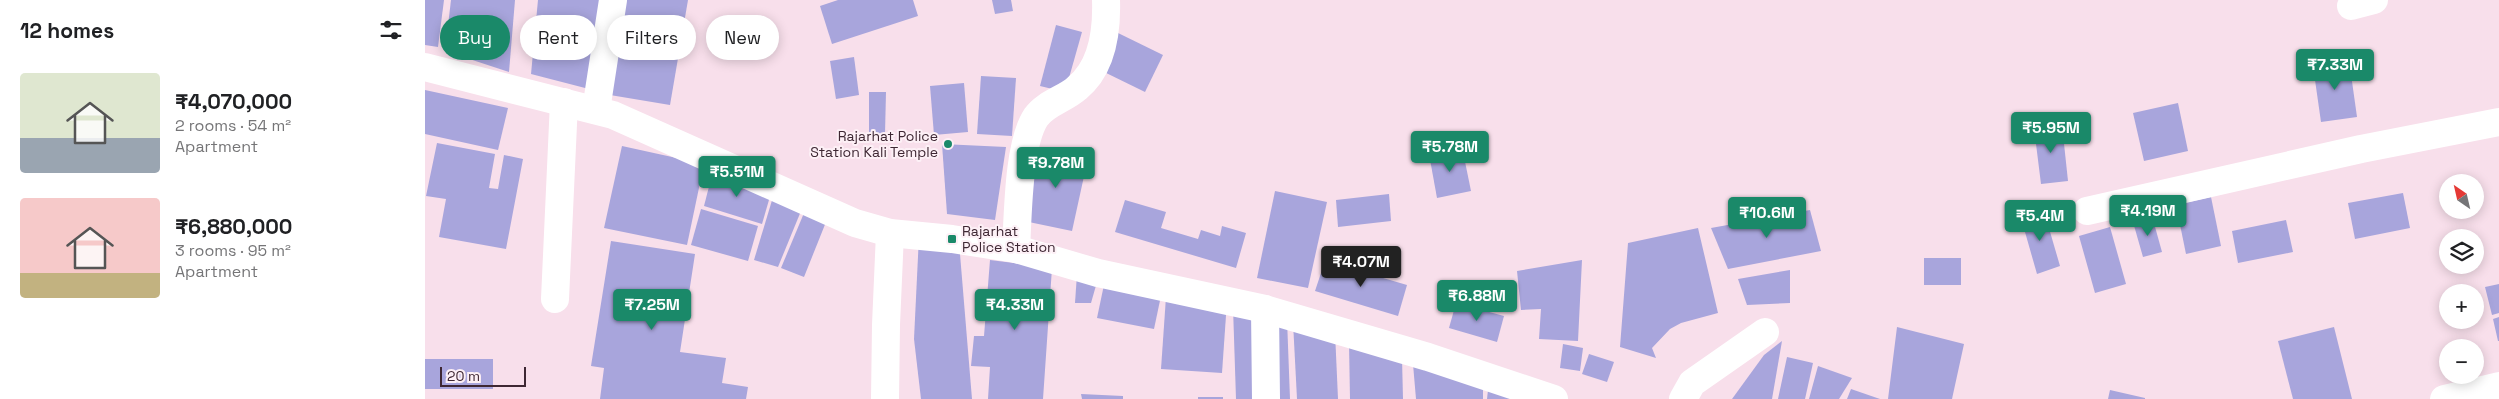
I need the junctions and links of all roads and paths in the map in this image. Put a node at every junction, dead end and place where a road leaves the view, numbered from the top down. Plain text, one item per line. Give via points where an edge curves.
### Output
1 (613, 0) edge
2 (1106, 0) edge
3 (425, 67) edge
4 (564, 102) junction
5 (596, 110) junction
6 (2499, 122) edge
7 (2087, 211) dead end
8 (890, 233) junction
9 (1016, 249) junction
10 (555, 299) dead end
11 (1265, 309) junction
12 (1765, 332) dead end
13 (2499, 386) edge
14 (885, 399) edge
15 (1266, 399) edge
16 (1554, 399) edge
17 (1683, 399) edge
18 (2445, 399) edge

1 - 5 street
2 - 9 street via 1106,33 1089,75 1077,88 1036,117 1021,172
3 - 4 street
4 - 5 street
4 - 10 street
5 - 8 street via 814,206
6 - 7 street via 2361,149
8 - 9 street
8 - 14 street
9 - 11 street via 1098,273
11 - 15 street
11 - 16 street via 1419,354
12 - 17 street via 1692,383
13 - 18 street

